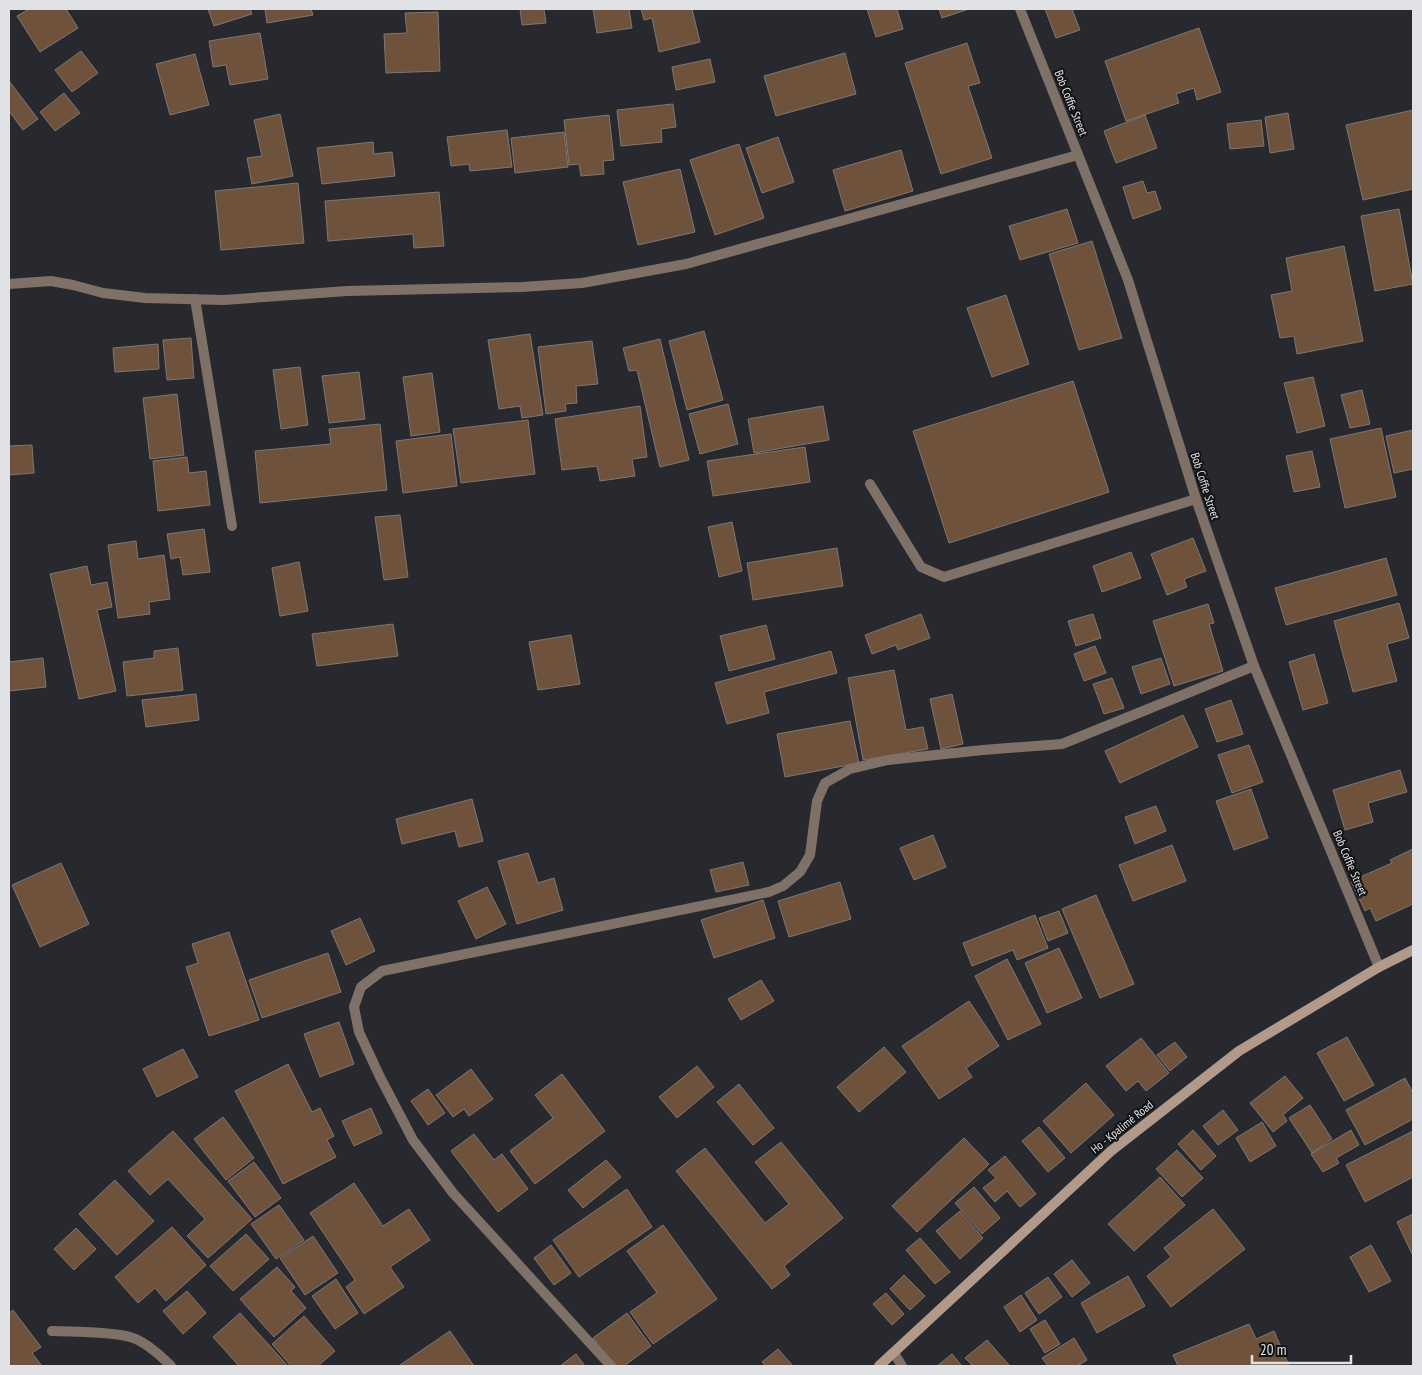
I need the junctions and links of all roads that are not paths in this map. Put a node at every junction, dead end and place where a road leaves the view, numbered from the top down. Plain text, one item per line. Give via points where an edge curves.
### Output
1 (1020, 9) edge
2 (1078, 155) junction
3 (9, 284) edge
4 (195, 299) junction
5 (870, 484) dead end
6 (1196, 499) junction
7 (232, 526) dead end
8 (1254, 666) junction
9 (1413, 950) edge
10 (1379, 966) junction
11 (52, 1331) dead end
12 (894, 1353) junction
13 (881, 1365) edge
14 (171, 1366) edge
15 (611, 1366) edge
16 (902, 1366) edge

1 - 2 street, Bob Coffie Street
2 - 4 street via 686,264 582,283
2 - 6 street, Bob Coffie Street via 1128,280
3 - 4 street via 51,281 103,293
4 - 7 street
5 - 6 street via 921,567 944,577
6 - 8 street, Bob Coffie Street
8 - 10 street, Bob Coffie Street
8 - 15 street via 1062,744 888,760 850,769 825,783 817,802 810,855 800,872 783,886 768,892 382,971 361,987 354,1007 359,1032 413,1140 453,1193
9 - 10 main road, Ho - Kpalimé Road
10 - 12 main road, Ho - Kpalimé Road via 1239,1050 1111,1151
11 - 14 street via 131,1337 148,1346
12 - 13 main road, Ho - Kpalimé Road
12 - 16 street

